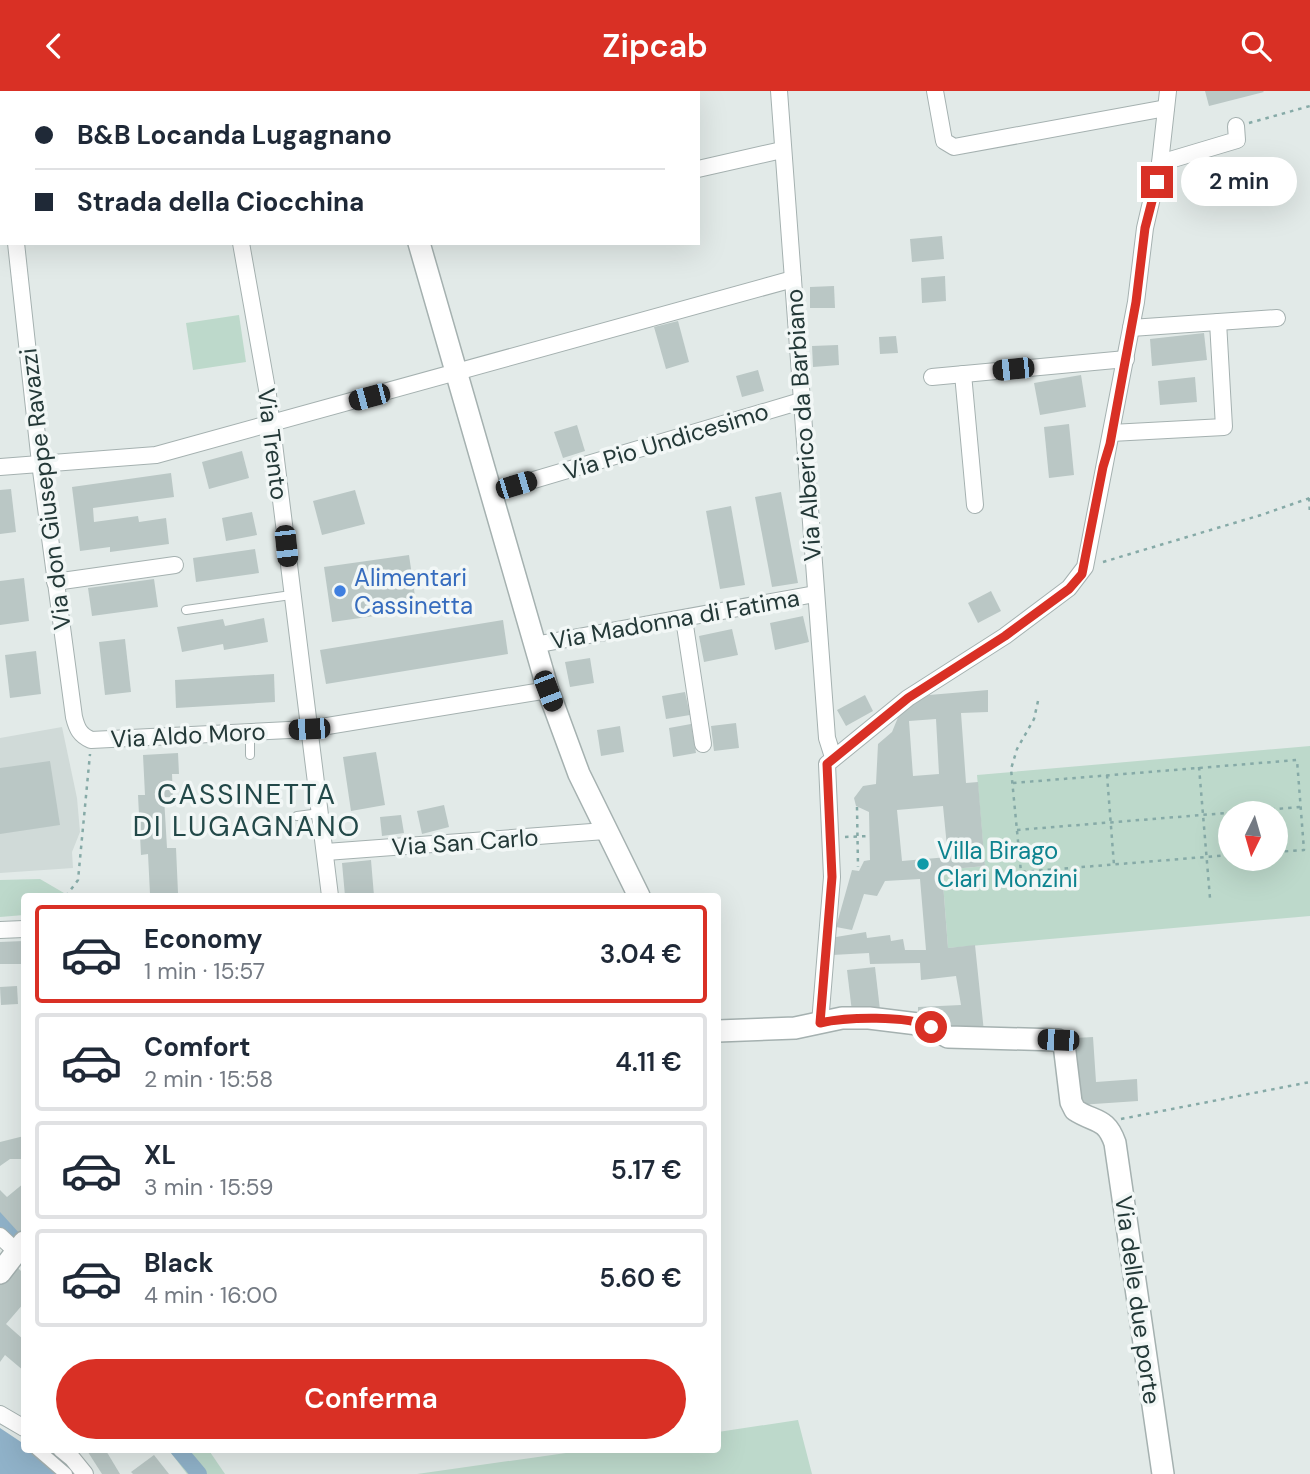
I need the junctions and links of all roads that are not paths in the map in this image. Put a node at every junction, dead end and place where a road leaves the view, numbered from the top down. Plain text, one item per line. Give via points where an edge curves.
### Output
1 (779, 91) edge
2 (935, 91) edge
3 (1168, 91) edge
4 (1166, 108) junction
5 (1236, 126) road end
6 (782, 150) junction
7 (1160, 163) junction
8 (700, 169) edge
9 (16, 245) edge
10 (241, 245) edge
11 (420, 245) edge
12 (793, 279) junction
13 (1277, 319) dead end
14 (1218, 322) junction
15 (1131, 328) junction
16 (1126, 359) junction
17 (455, 373) junction
18 (963, 374) junction
19 (932, 377) dead end
20 (800, 401) junction
21 (272, 423) junction
22 (1111, 433) junction
23 (40, 463) junction
24 (0, 467) edge
25 (490, 493) junction
26 (975, 505) dead end
27 (175, 565) dead end
28 (55, 582) junction
29 (816, 594) junction
30 (291, 595) junction
31 (186, 610) dead end
32 (684, 619) junction
33 (534, 645) junction
34 (548, 691) junction
35 (309, 729) junction
36 (250, 732) junction
37 (83, 738) joint
38 (703, 744) dead end
39 (250, 755) dead end
40 (833, 757) junction
41 (320, 813) junction
42 (297, 816) dead end
43 (605, 831) junction
44 (326, 852) junction
45 (330, 893) edge
46 (637, 893) edge
47 (21, 929) edge
48 (0, 930) edge
49 (820, 1023) junction
50 (721, 1031) edge
51 (0, 1236) edge
52 (20, 1247) edge
53 (0, 1273) edge
54 (0, 1414) edge
55 (21, 1428) edge
56 (42, 1453) edge
57 (65, 1453) edge
58 (66, 1474) edge
59 (83, 1474) edge
60 (1163, 1474) edge

1 - 6 street, Via Alberico da Barbiano
2 - 4 street via 944,141 954,147
3 - 4 street
4 - 7 street
5 - 7 street via 1237,140
6 - 8 street
6 - 12 street, Via Alberico da Barbiano
7 - 15 street via 1143,239
9 - 23 street, Via don Giuseppe Ravazzi
10 - 21 street, Via Trento
11 - 17 street
12 - 17 street
12 - 20 street, Via Alberico da Barbiano
13 - 14 street
14 - 15 street
14 - 22 street via 1224,427
15 - 16 street
16 - 18 street
16 - 22 street
17 - 21 street
17 - 25 street
18 - 19 street
18 - 26 street
20 - 25 street, Via Pio Undicesimo
20 - 29 street, Via Alberico da Barbiano
21 - 23 street via 156,455
21 - 30 street, Via Trento
22 - 40 street via 1084,567 1069,589 908,698
23 - 24 street
23 - 28 street, Via don Giuseppe Ravazzi
25 - 33 street
27 - 28 street
28 - 37 street, Via don Giuseppe Ravazzi via 74,717
29 - 32 street, Via Madonna di Fatima
29 - 40 street, Via Alberico da Barbiano via 827,738
30 - 31 lane
30 - 35 street, Via Trento
32 - 33 street, Via Madonna di Fatima
32 - 38 street
33 - 34 street
34 - 35 street, Via Aldo Moro
34 - 43 street
35 - 36 street, Via Aldo Moro
35 - 41 street, Via Trento
36 - 37 street, Via Aldo Moro
36 - 39 lane
40 - 49 street via 827,764 832,877
41 - 42 lane
41 - 44 street, Via Trento
43 - 44 street, Via San Carlo
43 - 46 street
44 - 45 street, Via Trento
47 - 48 street
49 - 50 street
49 - 60 street, Via delle due porte via 869,1018 926,1025 948,1037 1058,1040 1067,1049 1075,1109 1110,1128 1115,1143
51 - 52 street
52 - 53 street
54 - 55 street
56 - 58 street
57 - 59 street

